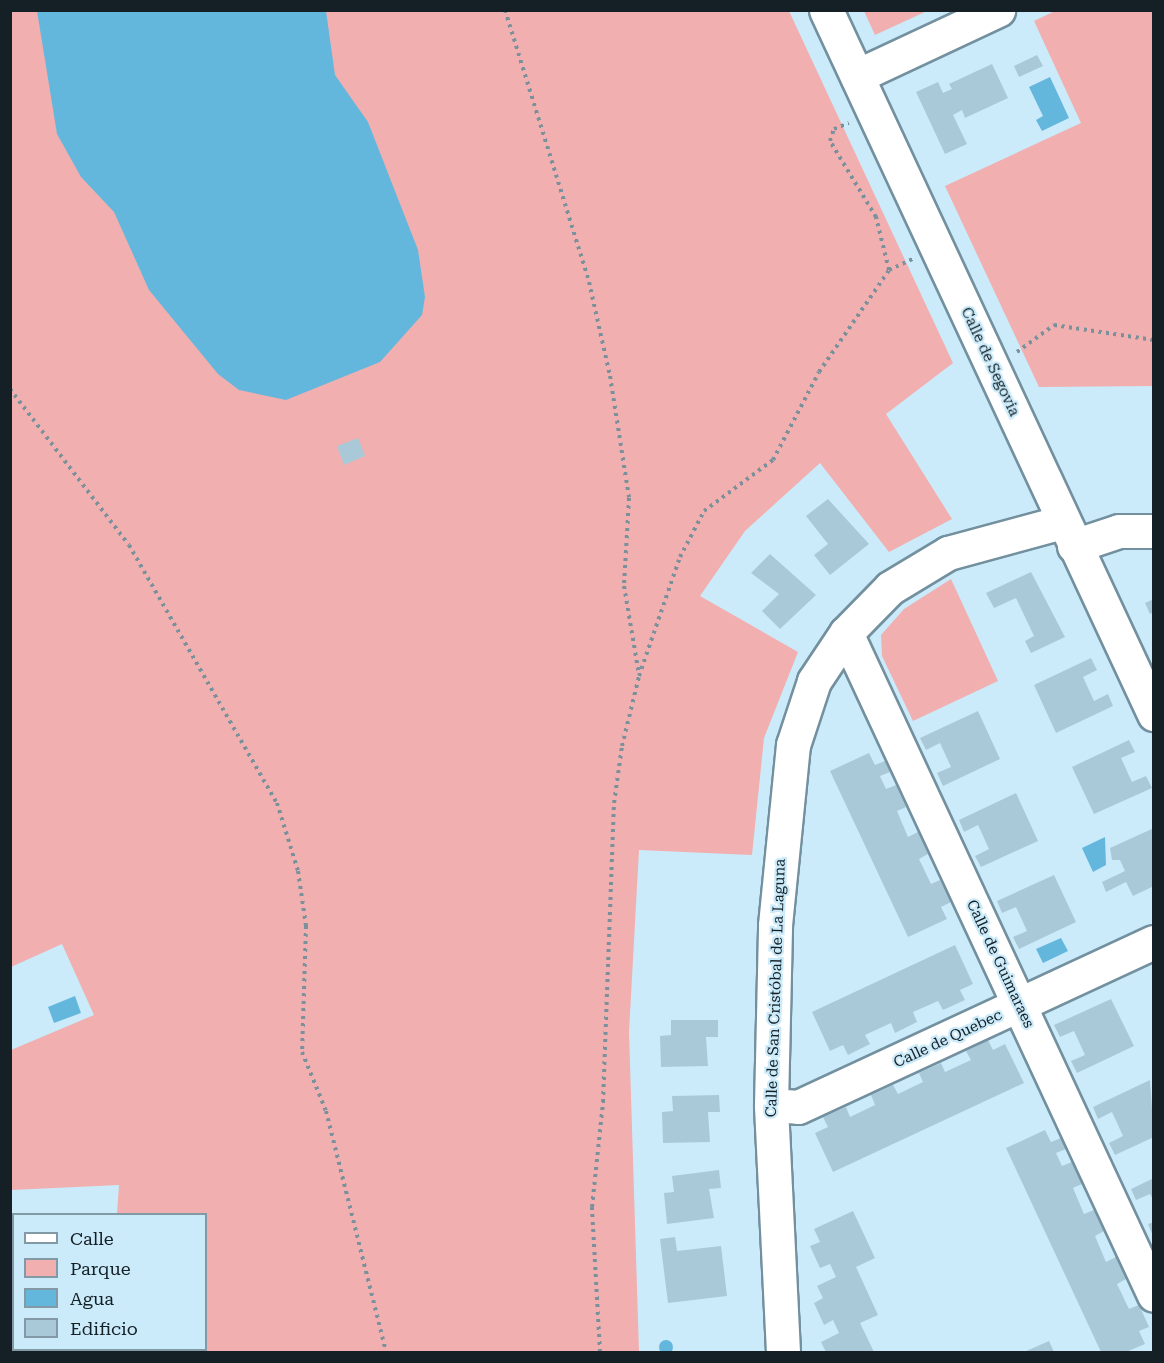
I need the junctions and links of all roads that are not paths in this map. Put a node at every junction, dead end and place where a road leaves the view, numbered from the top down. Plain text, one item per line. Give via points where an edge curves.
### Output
1 (826, 10) edge
2 (998, 10) edge
3 (857, 76) junction
4 (1154, 531) edge
5 (1068, 534) junction
6 (846, 633) junction
7 (1154, 714) edge
8 (1154, 942) edge
9 (1019, 1006) junction
10 (771, 1105) junction
11 (1154, 1295) edge
12 (783, 1353) edge

1 - 3 street, Calle de Segovia
2 - 3 street
3 - 5 street, Calle de Segovia
4 - 5 street, Calle de San Cristóbal de La Laguna
5 - 6 street, Calle de San Cristóbal de La Laguna via 948,553 890,588
5 - 7 street, Calle de Segovia
6 - 9 street, Calle de Guimaraes
6 - 10 street, Calle de San Cristóbal de La Laguna via 814,681 793,745 775,925
8 - 9 street, Calle de Quebec
9 - 10 street, Calle de Quebec via 798,1107
9 - 11 street, Calle de Guimaraes
10 - 12 street, Calle de San Cristóbal de La Laguna

